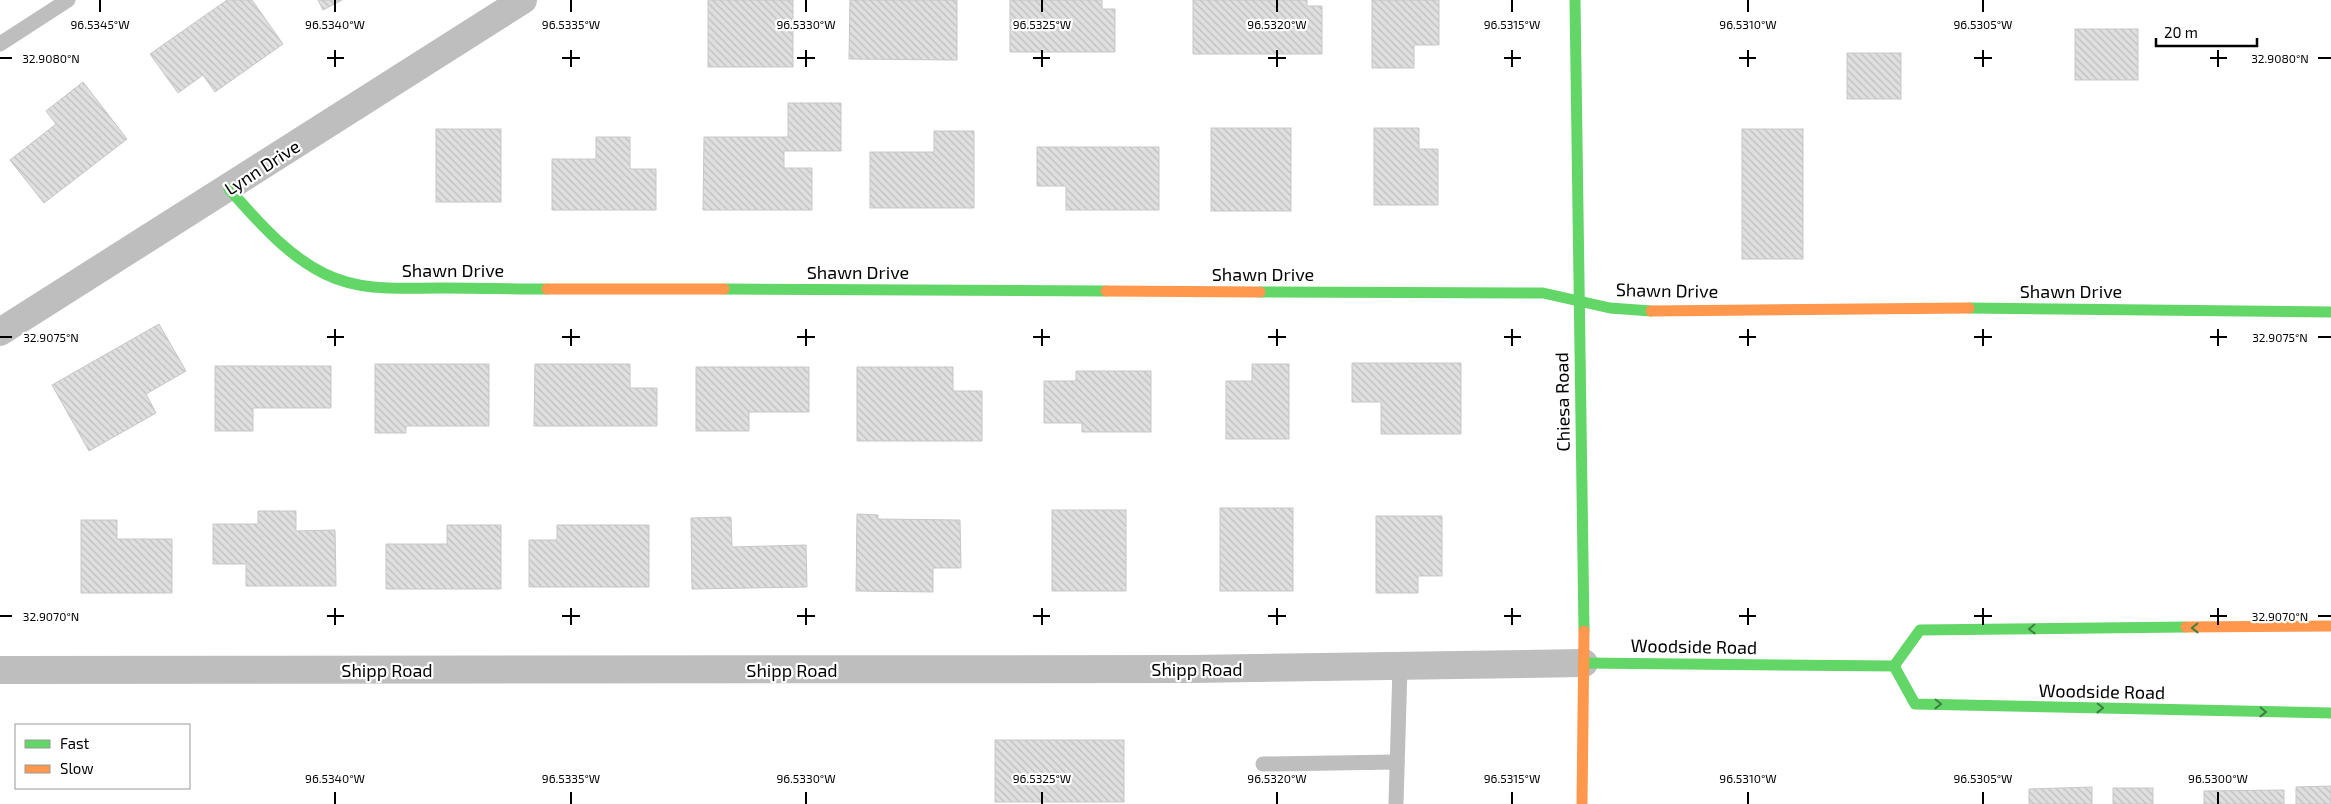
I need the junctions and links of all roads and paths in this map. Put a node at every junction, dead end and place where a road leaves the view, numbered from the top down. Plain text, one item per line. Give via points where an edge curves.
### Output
1 (68, 0) edge
2 (523, 0) edge
3 (1575, 0) edge
4 (0, 44) edge
5 (228, 189) junction
6 (1578, 299) junction
7 (2331, 312) edge
8 (0, 332) edge
9 (2331, 626) edge
10 (1584, 663) junction
11 (1894, 666) junction
12 (1400, 667) junction
13 (0, 670) edge
14 (2331, 713) edge
15 (1397, 762) junction
16 (1263, 764) dead end
17 (1396, 804) edge
18 (1582, 804) edge

1 - 4 lane
2 - 5 street, Lynn Drive
3 - 6 street, Chiesa Road
5 - 6 street, Shawn Drive via 294,256 341,281 375,288 1543,293
5 - 8 street, Lynn Drive
6 - 7 street, Shawn Drive via 1610,308 1645,310 2072,308
6 - 10 street, Chiesa Road
9 -> 11 street via 1920,630
10 - 11 street, Woodside Road
10 - 12 street, Shipp Road
10 - 18 street, Chiesa Road
11 -> 14 street, Woodside Road via 1915,704
12 - 13 street, Shipp Road
12 - 15 lane
15 - 16 lane
15 - 17 lane

